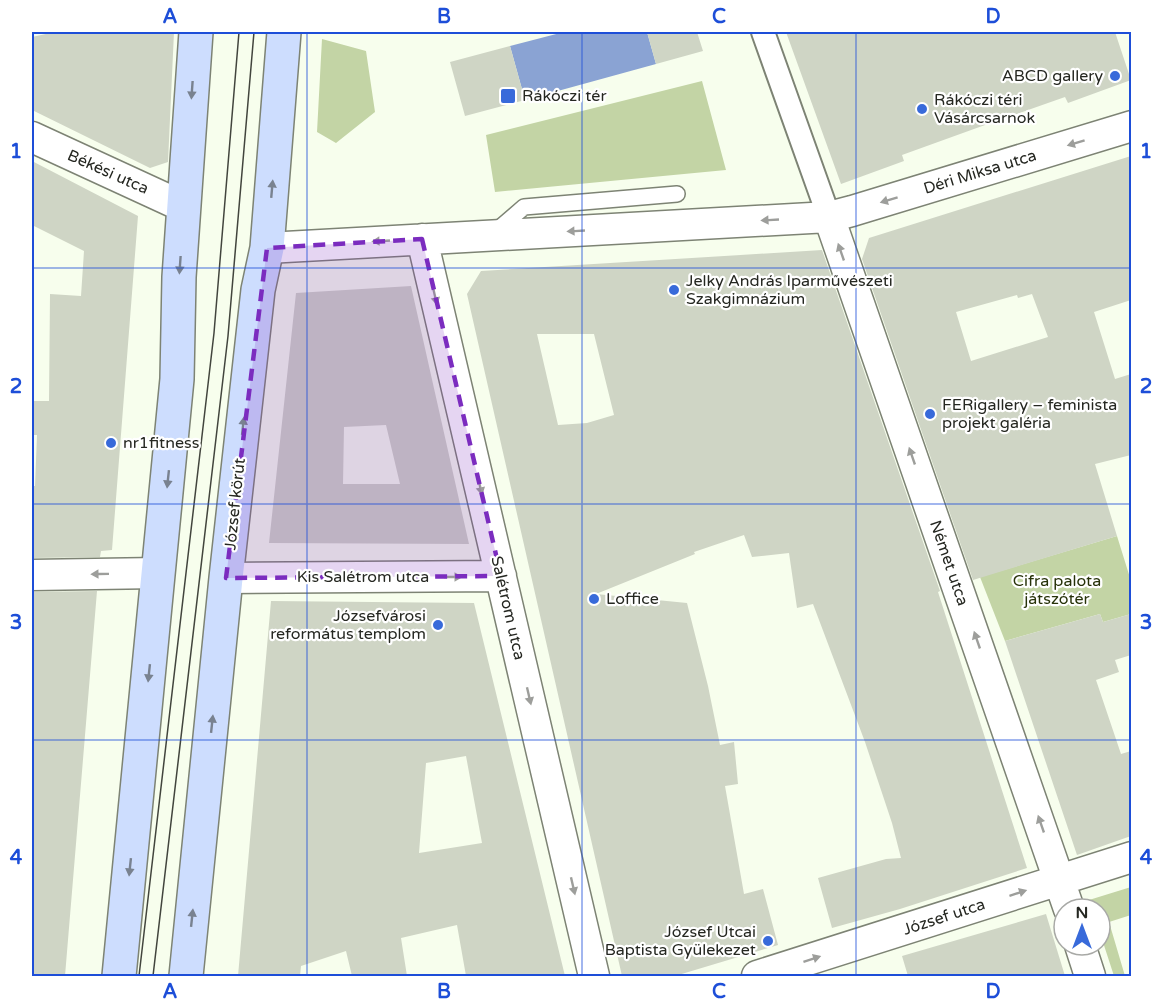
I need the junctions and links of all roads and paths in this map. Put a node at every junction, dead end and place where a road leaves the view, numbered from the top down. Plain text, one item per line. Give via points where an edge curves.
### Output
1 (196, 32) edge
2 (284, 32) edge
3 (763, 32) edge
4 (1131, 126) edge
5 (32, 137) edge
6 (677, 194) dead end
7 (184, 207) junction
8 (829, 217) junction
9 (491, 236) junction
10 (422, 239) junction
11 (267, 248) junction
12 (159, 573) junction
13 (32, 575) edge
14 (501, 576) junction
15 (226, 578) junction
16 (1131, 857) edge
17 (1060, 880) junction
18 (1065, 897) edge
19 (1084, 957) edge
20 (119, 976) edge
21 (186, 976) edge
22 (594, 976) edge
23 (757, 976) edge
24 (1090, 976) edge

1 -> 7 main road
11 -> 2 main road, József körút
3 - 8 street
4 -> 8 street, Déri Miksa utca
5 - 7 street, Békési utca
6 - 9 lane via 524,207
7 -> 12 main road via 177,379
8 -> 9 street
17 -> 8 street, Német utca
9 - 10 street
10 -> 11 street
10 -> 14 street, Salétrom utca
15 -> 11 main road, József körút via 258,290
12 -> 13 street
12 -> 20 main road
15 -> 14 street, Kis Salétrom utca
14 -> 22 street, Salétrom utca
21 -> 15 main road, József körút
16 - 17 street, József utca
17 - 18 street, Német utca
23 -> 17 street, József utca
19 - 24 street

